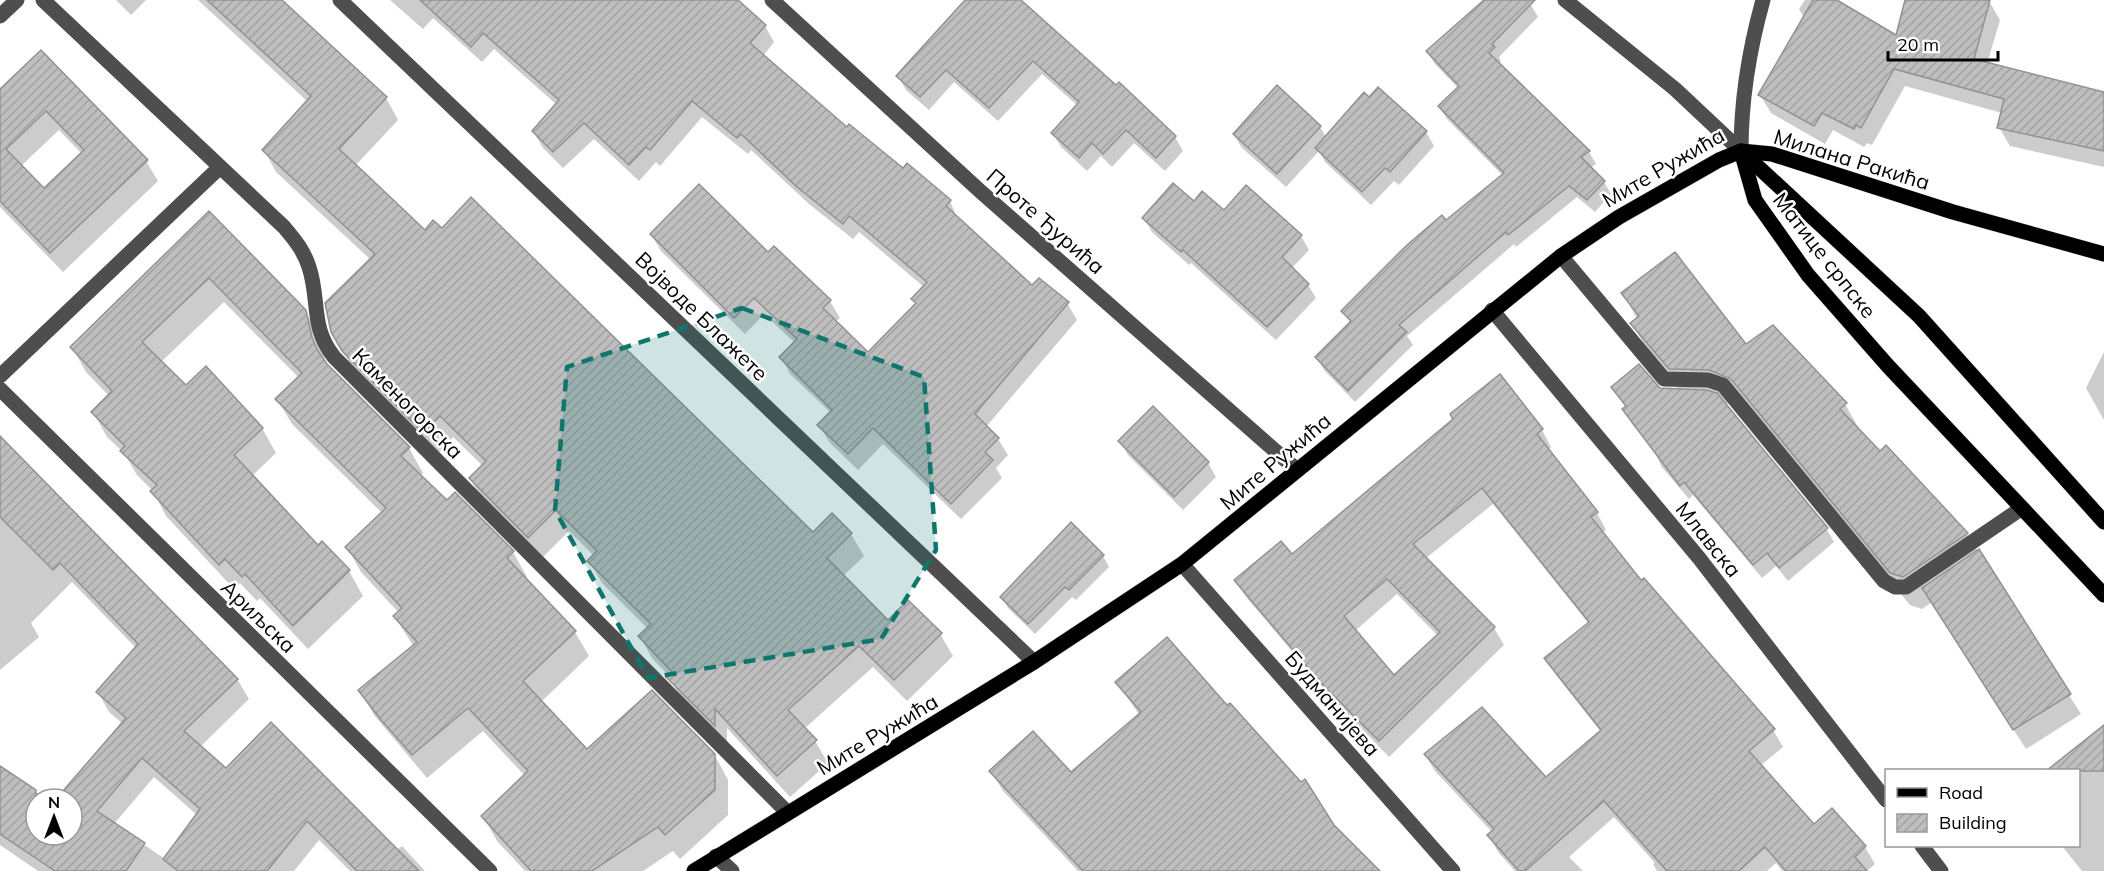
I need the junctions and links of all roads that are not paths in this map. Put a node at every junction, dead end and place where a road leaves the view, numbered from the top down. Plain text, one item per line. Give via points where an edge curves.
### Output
1 (17, 0) edge
2 (43, 0) edge
3 (340, 0) edge
4 (772, 0) edge
5 (1565, 0) edge
6 (1763, 0) edge
7 (0, 16) edge
8 (1741, 151) junction
9 (219, 168) junction
10 (2104, 254) edge
11 (1561, 256) junction
12 (1492, 310) junction
13 (0, 376) edge
14 (0, 389) edge
15 (1297, 470) junction
16 (2022, 508) junction
17 (2104, 522) edge
18 (1182, 564) junction
19 (2104, 595) edge
20 (1034, 662) junction
21 (1885, 797) edge
22 (788, 813) junction
23 (1923, 847) edge
24 (716, 856) junction
25 (490, 871) edge
26 (694, 871) edge
27 (732, 871) edge
28 (1453, 871) edge
29 (1941, 871) edge

1 - 7 street
2 - 9 street, Каменогорска
3 - 20 street, Војводе Блажете
4 - 15 street, Проте Ђурића via 980,191
5 - 8 street, Милана Ракића via 1675,89
6 - 8 street, Мите Ружића via 1749,55
8 - 10 main road, Милана Ракића via 1772,154 1953,212
8 - 11 main road, Мите Ружића via 1666,189
8 - 16 main road, Матице српске via 1755,200 1808,275
8 - 17 main road, Матице српске via 1919,316
9 - 13 street
9 - 22 street, Каменогорска via 285,227 302,250 310,270 317,327 334,357
11 - 12 main road, Мите Ружића
11 - 16 street via 1664,379 1708,380 1723,385 1884,581 1906,587
12 - 15 main road, Мите Ружића
12 - 21 street, Млавска via 1698,558
14 - 25 street, Ариљска
15 - 18 main road, Мите Ружића
16 - 19 main road, Матице српске
18 - 20 main road, Мите Ружића
18 - 28 street, Будманијева
20 - 22 main road, Мите Ружића
22 - 24 main road, Мите Ружића
23 - 29 street
24 - 26 main road, Мите Ружића
24 - 27 street

